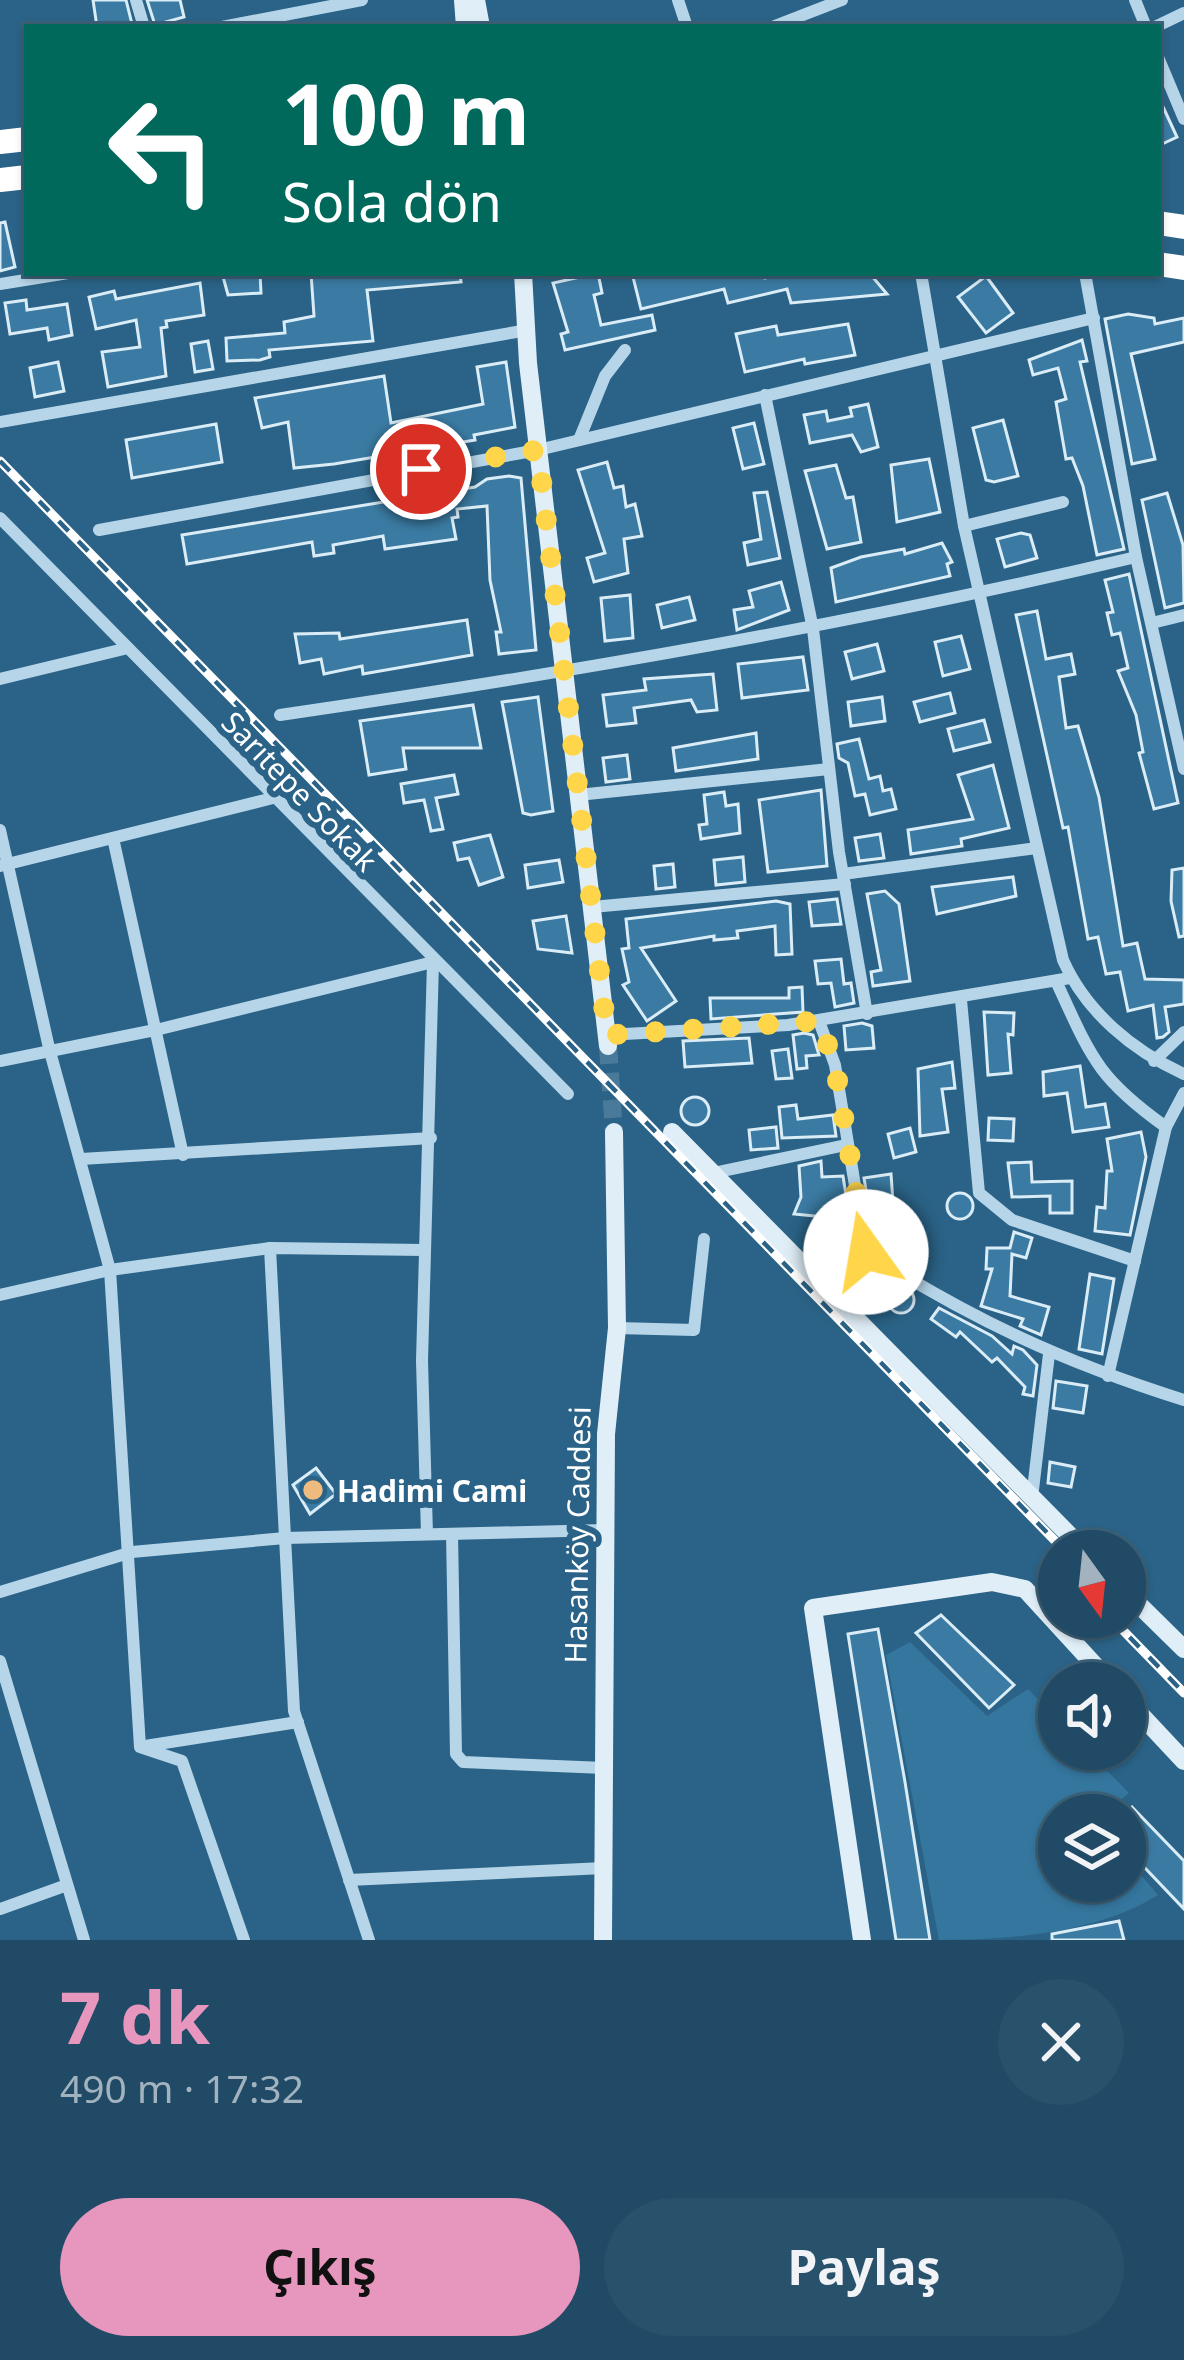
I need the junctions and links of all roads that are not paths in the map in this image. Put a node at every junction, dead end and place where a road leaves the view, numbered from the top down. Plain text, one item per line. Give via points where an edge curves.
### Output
1 (362, 0) edge
2 (842, 0) edge
3 (238, 24) edge
4 (780, 24) edge
5 (1161, 64) edge
6 (1184, 119) edge
7 (49, 276) edge
8 (511, 276) edge
9 (523, 276) edge
10 (922, 276) edge
11 (1086, 276) edge
12 (0, 284) edge
13 (1094, 318) junction
14 (522, 331) junction
15 (625, 350) dead end
16 (939, 357) junction
17 (528, 363) junction
18 (765, 395) junction
19 (0, 422) edge
20 (580, 440) junction
21 (538, 450) junction
22 (1063, 502) dead end
23 (0, 518) edge
24 (964, 526) junction
25 (99, 530) dead end
26 (1136, 557) junction
27 (980, 594) junction
28 (1184, 615) edge
29 (1151, 622) junction
30 (813, 629) junction
31 (128, 648) junction
32 (563, 674) junction
33 (0, 679) edge
34 (280, 715) dead end
35 (829, 769) junction
36 (1184, 769) edge
37 (578, 795) junction
38 (273, 798) junction
39 (0, 830) edge
40 (113, 838) junction
41 (1037, 848) junction
42 (6, 864) edge
43 (844, 879) junction
44 (592, 907) junction
45 (433, 962) junction
46 (1063, 980) junction
47 (961, 1000) junction
48 (867, 1014) junction
49 (819, 1021) junction
50 (160, 1029) junction
51 (1184, 1032) edge
52 (607, 1041) joint
53 (49, 1048) junction
54 (0, 1061) edge
55 (1154, 1061) junction
56 (1184, 1074) edge
57 (1184, 1093) edge
58 (568, 1094) dead end
59 (1166, 1127) junction
60 (614, 1132) tunnel mouth
61 (672, 1132) dead end
62 (431, 1138) junction
63 (846, 1144) junction
64 (183, 1156) junction
65 (81, 1159) junction
66 (713, 1172) junction
67 (704, 1239) dead end
68 (270, 1248) junction
69 (425, 1250) junction
70 (1135, 1261) junction
71 (110, 1270) junction
72 (0, 1295) edge
73 (617, 1328) junction
74 (1049, 1354) junction
75 (1108, 1376) junction
76 (1184, 1400) edge
77 (1032, 1499) junction
78 (605, 1530) junction
79 (1064, 1530) edge
80 (427, 1534) junction
81 (452, 1534) junction
82 (285, 1538) junction
83 (132, 1552) junction
84 (0, 1592) edge
85 (1146, 1611) edge
86 (1184, 1648) edge
87 (0, 1661) edge
88 (1093, 1662) edge
89 (1146, 1720) edge
90 (298, 1722) junction
91 (140, 1747) junction
92 (1184, 1761) edge
93 (604, 1768) junction
94 (604, 1868) junction
95 (349, 1880) junction
96 (67, 1885) junction
97 (0, 1910) edge
98 (84, 1940) edge
99 (244, 1940) edge
100 (369, 1940) edge
101 (602, 1940) edge
102 (862, 1940) edge

1 - 3 street
2 - 4 street
5 - 6 street
7 - 12 street
8 - 14 street
9 - 17 street
10 - 16 street
11 - 13 street
13 - 16 street
13 - 26 street
14 - 17 street
14 - 19 street
15 - 20 street via 605,376
16 - 18 street
16 - 24 street
17 - 21 street
18 - 20 street
18 - 30 street
20 - 21 street
21 - 25 street
21 - 32 street
22 - 24 street
23 - 31 street, Sarıtepe Sokak
24 - 27 street
26 - 27 street
26 - 29 street
27 - 30 street
27 - 41 street
28 - 29 street
29 - 36 street
30 - 32 street
30 - 35 street
31 - 33 street
31 - 38 street, Sarıtepe Sokak
32 - 34 street
32 - 37 street
35 - 37 street
35 - 43 street
37 - 44 street
38 - 40 street
38 - 45 street, Sarıtepe Sokak
39 - 42 street
40 - 42 street
40 - 50 street
41 - 43 street
41 - 46 street
42 - 53 street
43 - 44 street
43 - 48 street
44 - 52 street
45 - 50 street
45 - 58 street, Sarıtepe Sokak
45 - 62 street
46 - 47 street
46 - 55 street
46 - 59 street via 1090,1056 1116,1092
47 - 48 street
47 - 70 street via 979,1193 1012,1220
48 - 49 street
49 - 52 street
49 - 63 street via 835,1065
50 - 53 street
50 - 64 street
51 - 55 street
53 - 54 street
53 - 65 street
55 - 56 street
57 - 59 street
59 - 70 street
60 - 73 street, Hasanköy Caddesi
61 - 66 street
62 - 64 street
62 - 69 street
63 - 66 street
63 - 74 street via 866,1252
64 - 65 street
65 - 71 street
66 - 77 street
67 - 73 street via 694,1330
68 - 69 street
68 - 71 street
68 - 82 street
69 - 80 street
70 - 75 street
71 - 72 street
71 - 83 street
73 - 78 street, Hasanköy Caddesi
74 - 75 street
74 - 77 street
75 - 76 street
77 - 79 street
78 - 81 street
78 - 93 street, Hasanköy Caddesi
80 - 81 street
80 - 82 street
81 - 93 street via 456,1754 463,1762
82 - 83 street
82 - 90 street
83 - 84 street
83 - 91 street
85 - 86 street
87 - 96 street
88 - 102 street via 1025,1589 992,1582 813,1608
89 - 92 street
90 - 91 street
90 - 95 street
91 - 99 street via 182,1761
93 - 94 street, Hasanköy Caddesi
94 - 95 street
94 - 101 street, Hasanköy Caddesi
95 - 100 street
96 - 97 street
96 - 98 street

